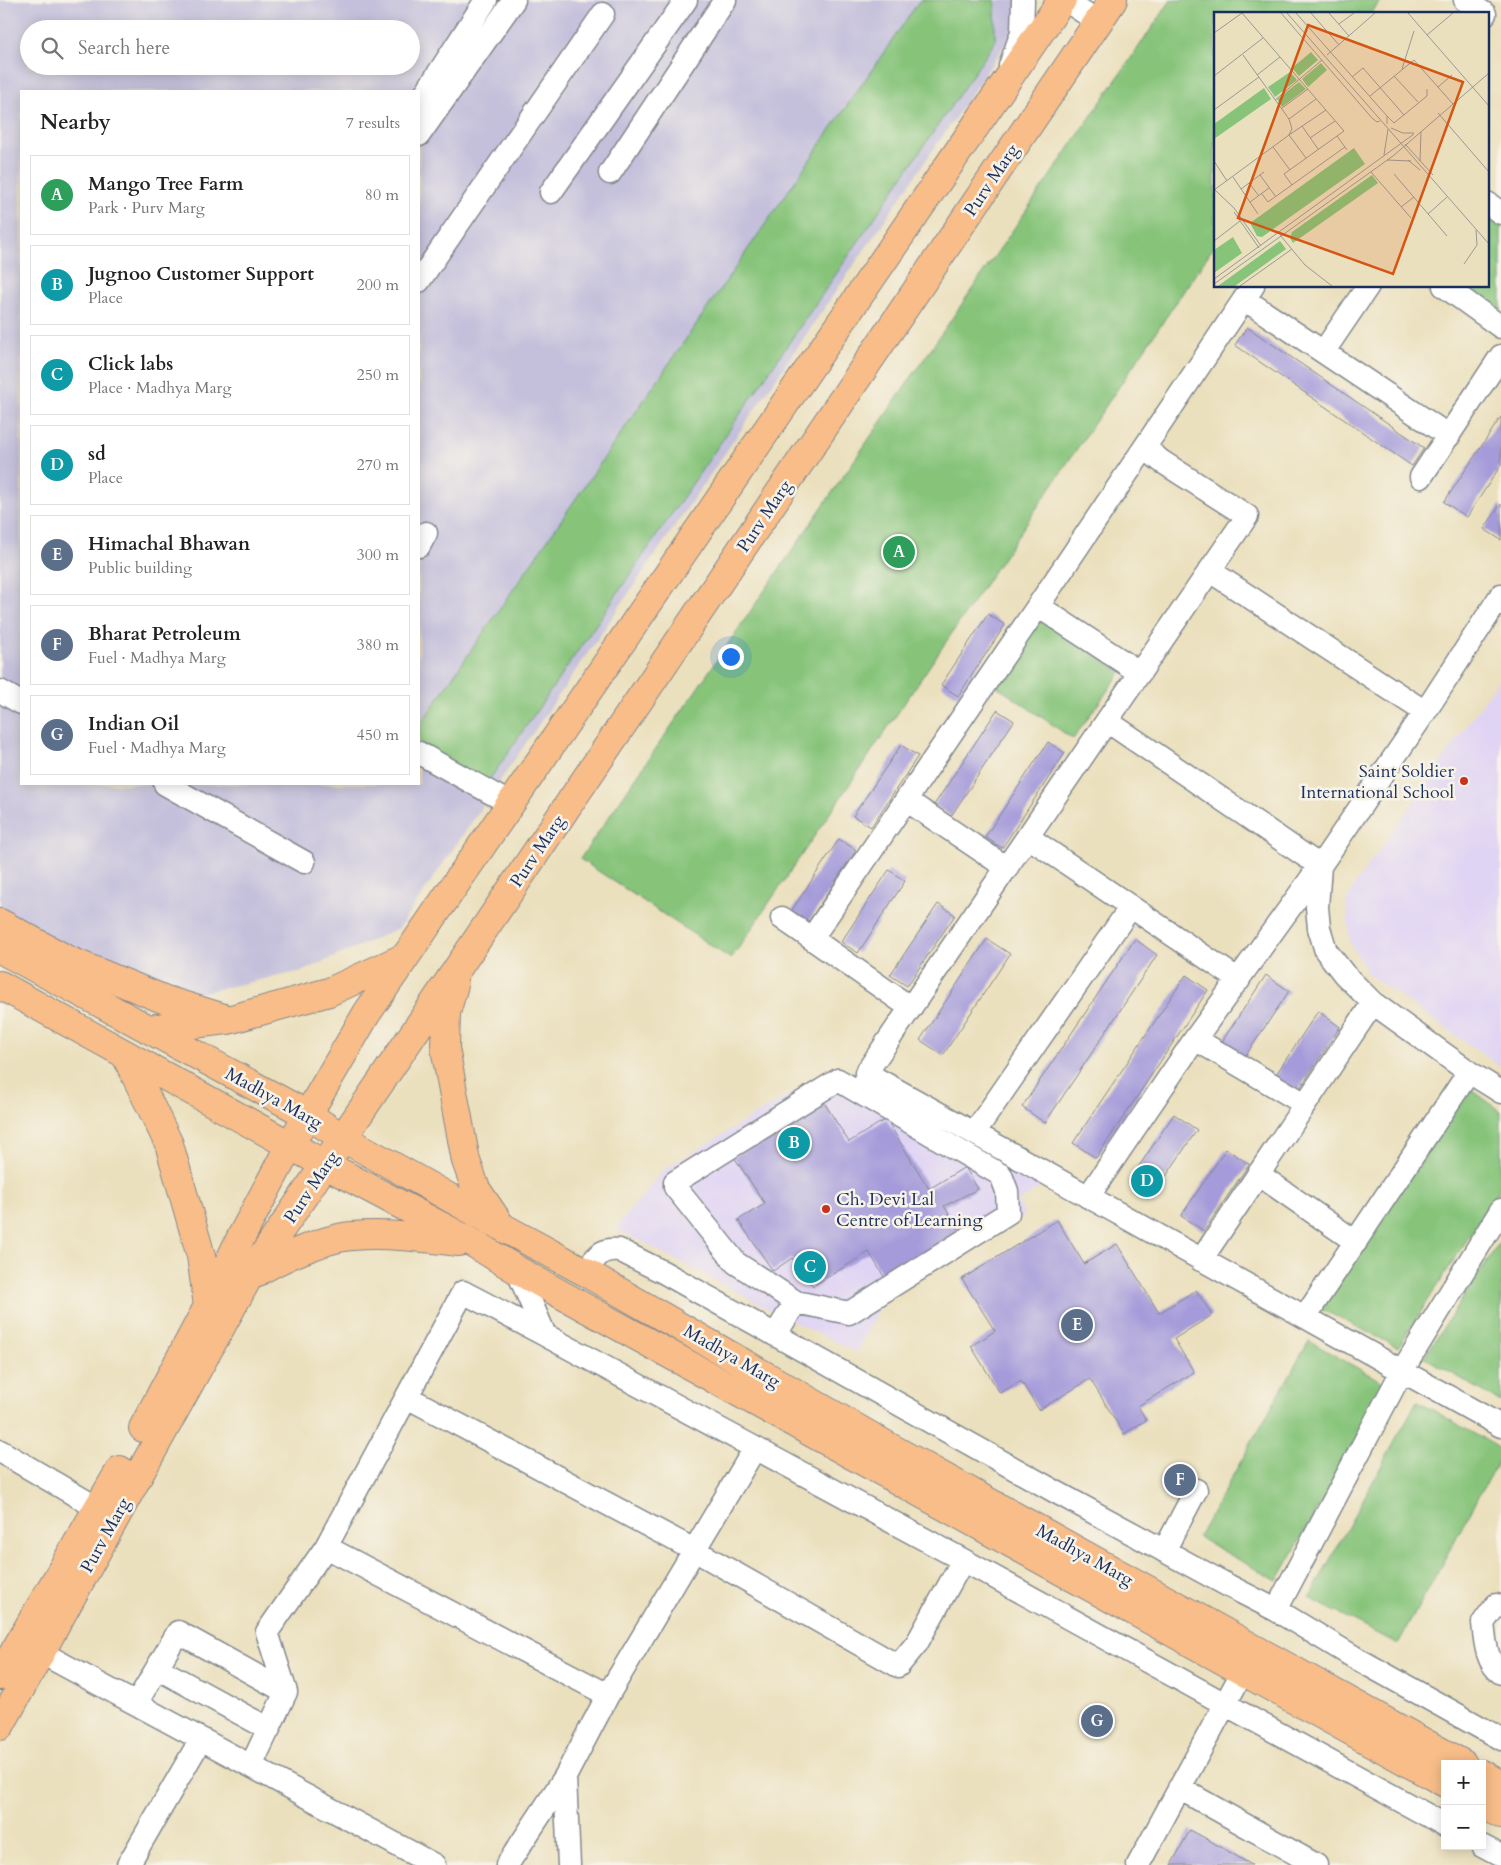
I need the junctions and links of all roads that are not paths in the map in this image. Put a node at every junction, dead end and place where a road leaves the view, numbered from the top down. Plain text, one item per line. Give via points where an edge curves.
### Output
1 (486, 0) edge
2 (514, 0) edge
3 (686, 0) edge
4 (725, 0) edge
5 (1023, 0) edge
6 (1064, 0) edge
7 (1464, 0) edge
8 (1107, 6) edge
9 (1483, 12) edge
10 (603, 14) dead end
11 (1488, 15) edge
12 (1501, 24) edge
13 (1004, 86) junction
14 (420, 101) edge
15 (420, 134) edge
16 (610, 174) dead end
17 (551, 192) dead end
18 (1488, 204) edge
19 (1501, 213) edge
20 (420, 279) edge
21 (1367, 288) edge
22 (1447, 288) edge
23 (1248, 293) edge
24 (1501, 327) edge
25 (1324, 351) junction
26 (1501, 356) edge
27 (1449, 436) junction
28 (1144, 448) junction
29 (1421, 477) dead end
30 (1210, 571) junction
31 (1501, 595) edge
32 (1038, 606) junction
33 (1140, 673) junction
34 (0, 691) edge
35 (20, 702) edge
36 (1425, 712) junction
37 (1107, 721) junction
38 (420, 754) edge
39 (167, 785) edge
40 (906, 800) junction
41 (511, 804) junction
42 (1028, 837) junction
43 (304, 862) dead end
44 (1320, 866) junction
45 (1007, 868) junction
46 (1130, 908) junction
47 (782, 918) dead end
48 (0, 923) edge
49 (812, 938) junction
50 (0, 949) edge
51 (406, 957) junction
52 (460, 965) junction
53 (1239, 980) junction
54 (0, 985) edge
55 (1373, 1003) junction
56 (911, 1008) junction
57 (228, 1020) junction
58 (148, 1029) junction
59 (1195, 1039) junction
60 (125, 1054) junction
61 (1469, 1072) junction
62 (1501, 1092) edge
63 (1306, 1104) junction
64 (308, 1115) junction
65 (974, 1133) junction
66 (344, 1138) junction
67 (290, 1145) junction
68 (326, 1165) junction
69 (1258, 1174) junction
70 (1088, 1197) junction
71 (1501, 1210) edge
72 (504, 1228) junction
73 (1356, 1242) junction
74 (473, 1243) junction
75 (1202, 1260) junction
76 (517, 1270) junction
77 (585, 1272) junction
78 (248, 1278) junction
79 (796, 1302) junction
80 (208, 1306) junction
81 (1305, 1317) junction
82 (545, 1335) junction
83 (775, 1335) junction
84 (1402, 1371) junction
85 (406, 1397) junction
86 (1501, 1426) edge
87 (755, 1448) junction
88 (0, 1451) edge
89 (1196, 1490) dead end
90 (106, 1513) junction
91 (326, 1547) junction
92 (694, 1550) junction
93 (1164, 1551) junction
94 (963, 1560) junction
95 (1496, 1605) dead end
96 (1276, 1610) junction
97 (31, 1647) junction
98 (157, 1668) junction
99 (1243, 1670) junction
100 (1501, 1673) edge
101 (0, 1676) edge
102 (286, 1692) junction
103 (608, 1695) junction
104 (1225, 1703) junction
105 (136, 1704) junction
106 (0, 1726) edge
107 (268, 1729) junction
108 (200, 1739) junction
109 (1501, 1739) edge
110 (1456, 1760) edge
111 (251, 1766) junction
112 (1486, 1776) edge
113 (565, 1778) junction
114 (1441, 1781) edge
115 (1501, 1785) edge
116 (1179, 1788) junction
117 (1484, 1805) edge
118 (1501, 1814) edge
119 (1441, 1823) edge
120 (1486, 1848) edge
121 (1501, 1856) edge
122 (128, 1865) edge
123 (434, 1865) edge
124 (507, 1865) edge
125 (569, 1865) edge
126 (1138, 1865) edge
127 (1316, 1865) edge

1 - 14 street
2 - 15 street
3 - 17 street
4 - 16 street
5 - 13 street via 1022,32
6 - 8 street
6 - 13 main road, Purv Marg
7 - 9 street
8 - 52 main road, Purv Marg
10 - 20 street
11 - 12 street
13 - 41 main road, Purv Marg
18 - 19 street
21 - 25 street
22 - 24 street
23 - 25 street
23 - 28 street
25 - 27 street
26 - 27 street
27 - 29 street
28 - 30 street via 1248,516
28 - 32 street
30 - 33 street
30 - 36 street
31 - 36 street
32 - 33 street
32 - 40 street
33 - 37 street
34 - 35 street
36 - 44 street
37 - 42 street
37 - 44 street
38 - 41 street
39 - 43 street
40 - 45 street
40 - 49 street
41 - 51 main road, Purv Marg
42 - 45 street
42 - 46 street
44 - 53 street
44 - 55 street via 1319,928 1326,951
45 - 56 street
46 - 53 street
46 - 65 street
47 - 49 street
48 - 57 main road via 68,960 163,999
49 - 56 street
50 - 58 main road, Madhya Marg
51 - 57 main road via 330,992
51 - 64 main road, Purv Marg via 367,1013
52 - 66 main road, Purv Marg
52 - 72 main road via 446,1013 445,1048 466,1161 476,1189
53 - 59 street
54 - 60 main road, Madhya Marg
55 - 61 street
55 - 63 street
56 - 65 street via 866,1073
57 - 58 main road
58 - 64 main road, Madhya Marg
59 - 63 street
59 - 70 street
60 - 67 main road, Madhya Marg
60 - 80 main road via 169,1144 201,1256
61 - 62 street
61 - 73 street
63 - 69 street
64 - 66 main road, Madhya Marg
64 - 67 main road, Purv Marg
65 - 70 street
66 - 68 main road, Purv Marg
66 - 72 main road, Madhya Marg
67 - 68 main road, Madhya Marg
67 - 80 main road, Purv Marg
68 - 74 main road, Madhya Marg
68 - 78 main road, Purv Marg
69 - 73 street
69 - 75 street
70 - 75 street
71 - 84 street
72 - 77 main road, Madhya Marg
73 - 81 street
74 - 76 main road, Madhya Marg
74 - 78 main road via 351,1236 310,1247
75 - 81 street
76 - 82 street
76 - 99 main road, Madhya Marg
77 - 83 street via 600,1252 619,1250
77 - 110 main road, Madhya Marg via 893,1449
78 - 90 main road, Purv Marg
79 - 79 street via 736,1263 675,1187 675,1182 838,1080 1001,1174 1007,1191 1008,1213 849,1313
79 - 83 street
80 - 90 main road, Purv Marg via 130,1453
81 - 84 street
82 - 85 street via 463,1292
82 - 87 street
83 - 93 street
84 - 86 street
84 - 96 street
85 - 91 street
85 - 92 street
87 - 92 street
87 - 94 street
88 - 90 street
89 - 93 street
90 - 97 main road, Purv Marg
91 - 102 street via 267,1632
91 - 103 street
92 - 94 street via 898,1666 917,1643
92 - 103 street
93 - 96 street
94 - 104 street
95 - 100 street via 1483,1623 1485,1647 1494,1668
96 - 109 street
97 - 101 main road, Purv Marg
97 - 105 street
97 - 106 main road, Purv Marg
98 - 102 street via 178,1632
98 - 105 street
98 - 107 street
99 - 104 street
99 - 114 main road, Madhya Marg
102 - 107 street
103 - 113 street
104 - 116 street
104 - 119 street
105 - 108 street
107 - 111 street
108 - 111 street
108 - 122 street
111 - 123 street
112 - 115 main road
113 - 124 street
113 - 125 street
116 - 126 street
116 - 127 street
117 - 118 main road
120 - 121 street

